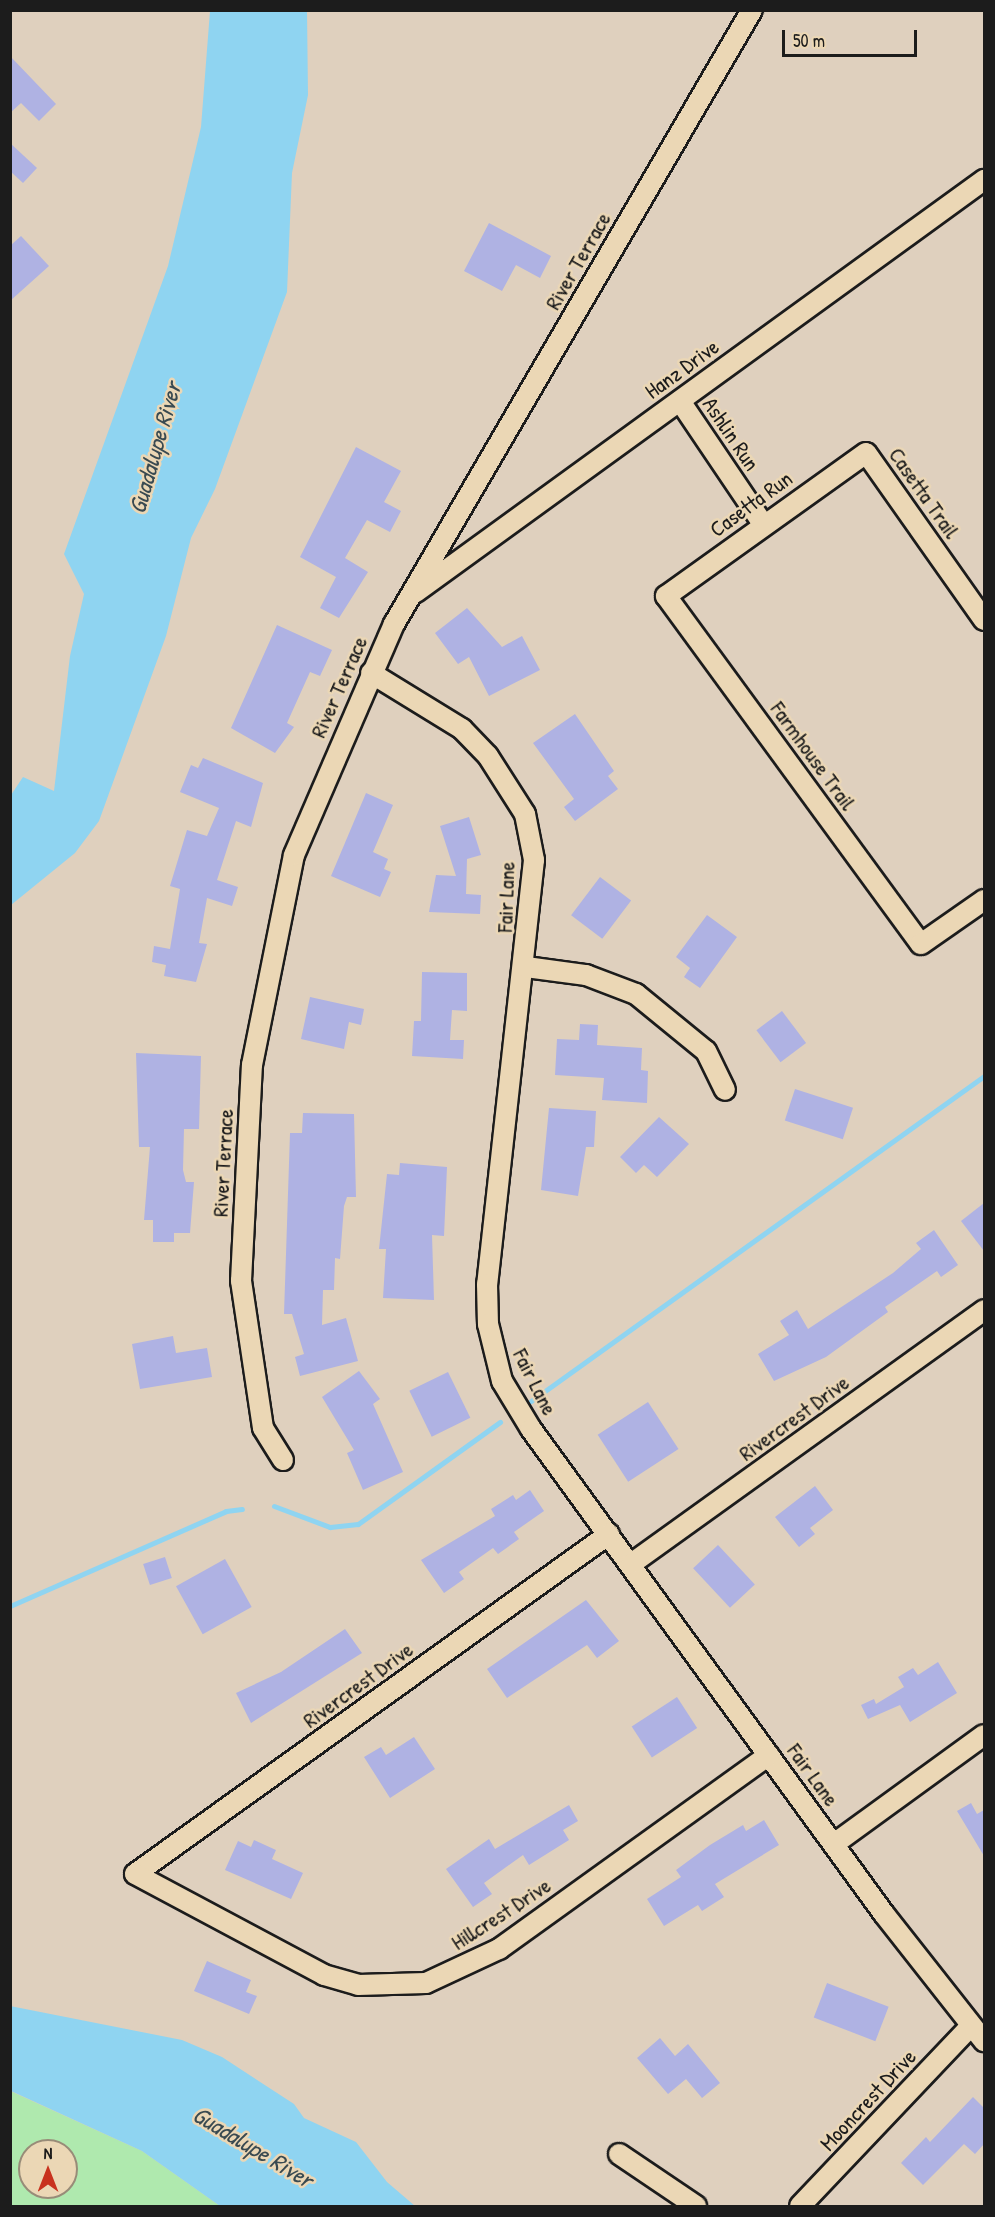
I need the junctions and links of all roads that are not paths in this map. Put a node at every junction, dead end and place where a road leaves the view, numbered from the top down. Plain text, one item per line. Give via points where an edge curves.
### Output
1 (752, 10) edge
2 (984, 180) edge
3 (680, 401) junction
4 (866, 453) joint
5 (763, 524) junction
6 (666, 596) joint
7 (409, 598) junction
8 (984, 620) edge
9 (371, 673) junction
10 (984, 900) edge
11 (526, 967) junction
12 (725, 1090) dead end
13 (984, 1310) edge
14 (283, 1460) dead end
15 (609, 1534) junction
16 (631, 1564) junction
17 (984, 1735) edge
18 (769, 1755) junction
19 (834, 1844) junction
20 (135, 1874) joint
21 (971, 2026) junction
22 (984, 2041) edge
23 (619, 2154) dead end
24 (696, 2206) edge
25 (800, 2206) edge

1 - 7 street, River Terrace
2 - 3 street, Hanz Drive
3 - 5 street, Ashlin Run
3 - 7 street, Hanz Drive
4 - 5 street, Casetta Run
4 - 8 street, Casetta Trail
5 - 6 street, Casetta Run
6 - 10 street, Farmhouse Trail via 921,944
7 - 9 street, River Terrace
9 - 11 street, Fair Lane via 462,729 516,796 534,860
9 - 14 street, River Terrace via 294,855 252,1065 244,1316 263,1428
11 - 12 street via 586,975 636,994 706,1051
11 - 15 street, Fair Lane via 487,1284 488,1324 502,1381 531,1429
13 - 16 street, Rivercrest Drive
15 - 16 street, Fair Lane
15 - 20 street, Rivercrest Drive
16 - 18 street, Fair Lane
17 - 19 street
18 - 19 street, Fair Lane
18 - 20 street, Hillcrest Drive via 499,1949 426,1983 358,1985 324,1975
19 - 21 street, Fair Lane
21 - 22 street, Fair Lane
21 - 25 street, Mooncrest Drive
23 - 24 street

